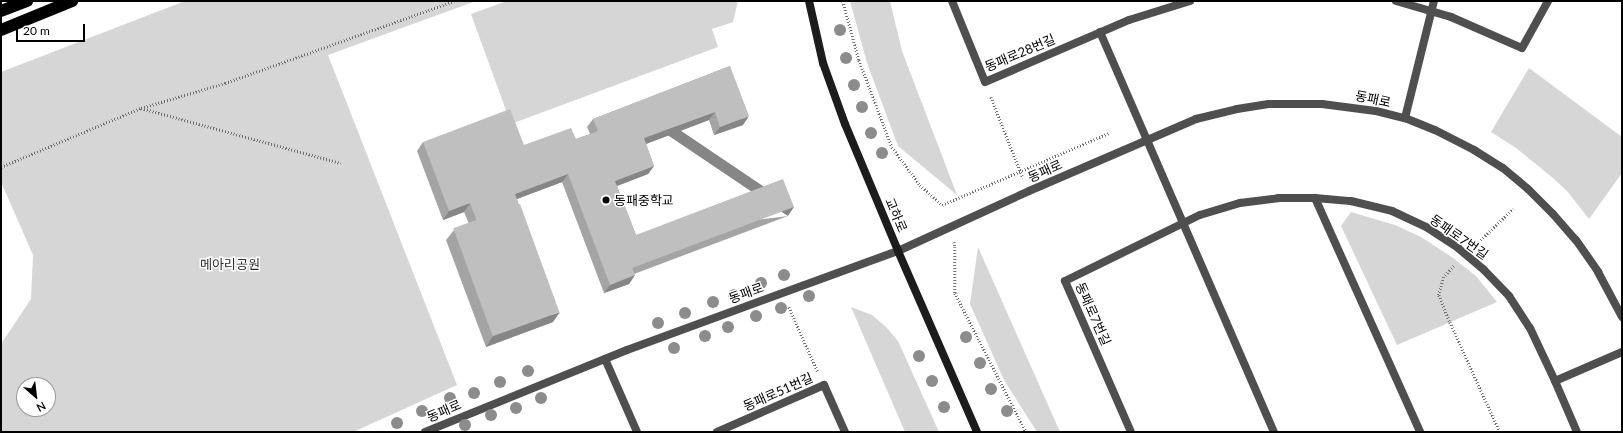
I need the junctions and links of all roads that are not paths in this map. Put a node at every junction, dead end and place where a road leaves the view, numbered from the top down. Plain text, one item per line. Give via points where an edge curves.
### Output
1 (27, 1) edge
2 (72, 1) edge
3 (809, 1) edge
4 (952, 1) edge
5 (1190, 1) edge
6 (1396, 1) edge
7 (1434, 1) edge
8 (1548, 1) edge
9 (1, 11) edge
10 (1431, 11) junction
11 (1, 30) edge
12 (1100, 32) junction
13 (1404, 118) junction
14 (1147, 140) junction
15 (1315, 198) junction
16 (1183, 223) junction
17 (898, 251) junction
18 (1622, 317) edge
19 (1622, 352) edge
20 (605, 359) junction
21 (1555, 381) junction
22 (425, 432) edge
23 (637, 432) edge
24 (717, 432) edge
25 (845, 432) edge
26 (977, 432) edge
27 (1131, 432) edge
28 (1274, 432) edge
29 (1420, 432) edge
30 (1577, 432) edge

1 - 9 highway
2 - 11 highway
3 - 17 street, 교하로 via 824,64 840,109
4 - 12 street, 동패로28번길 via 984,82
5 - 12 street, 동패로28번길
6 - 10 street
7 - 10 street
8 - 10 street via 1522,48
10 - 13 street
12 - 14 street
13 - 14 street, 동패로 via 1350,106 1269,104 1196,119
13 - 18 street, 동패로 via 1474,150 1503,168 1528,189 1576,240 1598,272
14 - 16 street
14 - 17 street, 동패로
15 - 16 street, 동패로7번길 via 1278,198 1240,203
15 - 21 street, 동패로7번길 via 1351,200 1392,211 1426,227 1466,254 1509,296 1530,328
15 - 29 street
16 - 27 street, 동패로7번길 via 1065,281
16 - 28 street
17 - 20 street, 동패로
17 - 26 street, 교하로
19 - 21 street
20 - 22 street, 동패로
20 - 23 street
21 - 30 street, 동패로7번길
24 - 25 street, 동패로51번길 via 824,385

